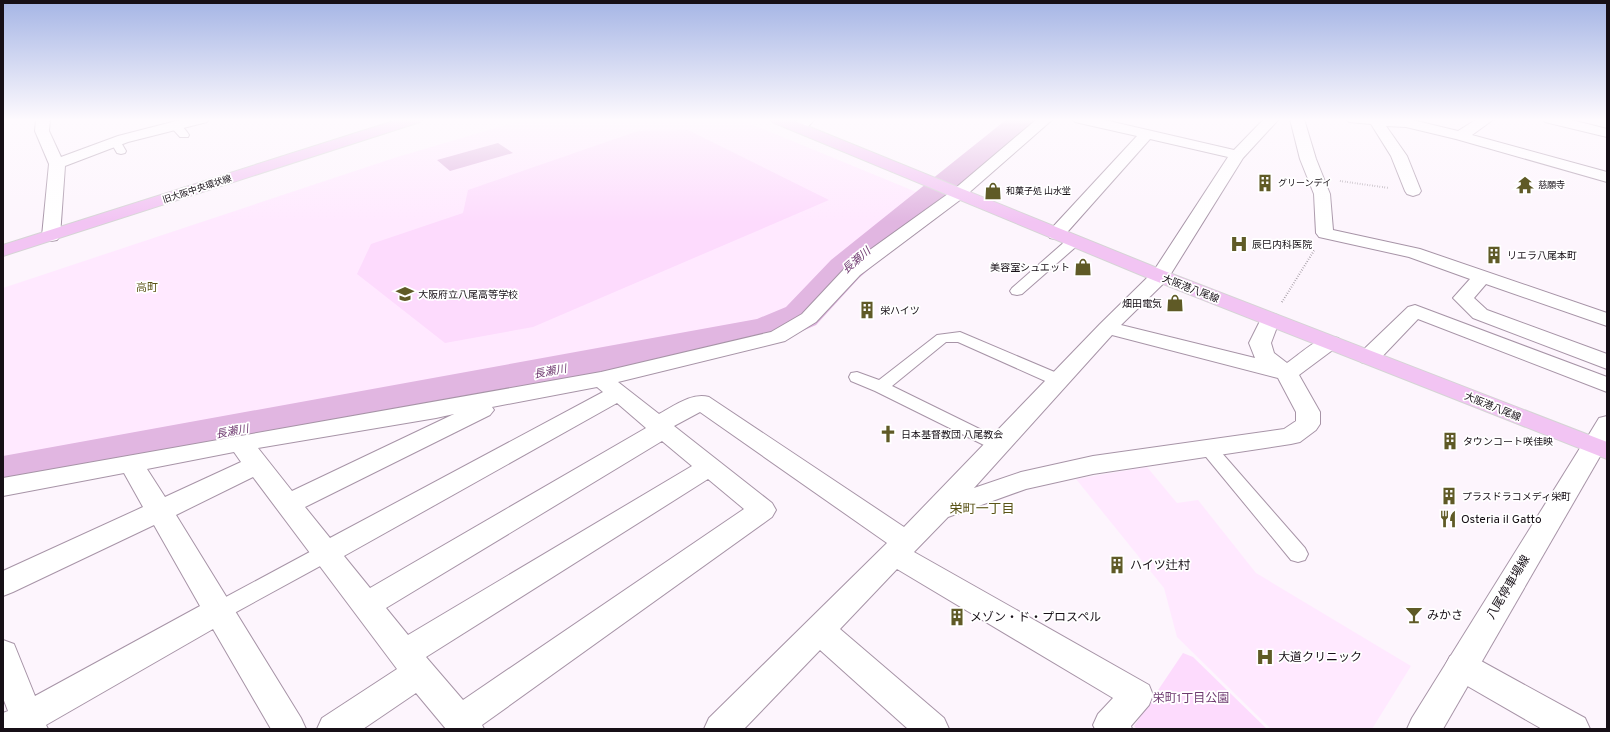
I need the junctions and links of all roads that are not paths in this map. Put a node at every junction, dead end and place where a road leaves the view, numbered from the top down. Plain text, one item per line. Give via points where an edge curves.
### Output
1 (51, 153) edge
2 (93, 153) edge
3 (309, 153) edge
4 (869, 153) edge
5 (998, 153) edge
6 (1132, 153) edge
7 (1233, 153) edge
8 (1306, 153) edge
9 (1397, 153) edge
10 (1522, 153) edge
11 (1237, 154) joint
12 (56, 164) junction
13 (1607, 177) edge
14 (948, 189) junction
15 (1413, 191) road end
16 (51, 236) junction
17 (1065, 238) junction
18 (3, 251) edge
19 (1160, 276) junction
20 (1482, 277) junction
21 (1017, 291) dead end
22 (1275, 311) junction
23 (1607, 320) edge
24 (1107, 328) junction
25 (1331, 342) junction
26 (1369, 357) junction
27 (1607, 362) edge
28 (1287, 373) junction
29 (857, 378) dead end
30 (1058, 380) junction
31 (1607, 385) edge
32 (610, 386) junction
33 (881, 387) junction
34 (508, 397) junction
35 (660, 427) junction
36 (1603, 440) edge
37 (240, 443) junction
38 (998, 445) junction
39 (1208, 448) junction
40 (131, 463) junction
41 (258, 465) junction
42 (709, 467) junction
43 (3, 487) edge
44 (288, 504) junction
45 (938, 510) junction
46 (160, 511) junction
47 (900, 548) junction
48 (326, 553) junction
49 (1298, 554) dead end
50 (3, 584) edge
51 (366, 605) junction
52 (219, 611) junction
53 (819, 630) junction
54 (3, 654) edge
55 (411, 664) junction
56 (1461, 666) junction
57 (21, 725) edge
58 (464, 725) edge
59 (289, 729) edge
60 (334, 729) edge
61 (721, 729) edge
62 (932, 729) edge
63 (1115, 729) edge
64 (1424, 729) edge
65 (1573, 729) edge

1 - 12 street
2 - 12 street
3 - 16 main road, 旧大阪中央環状線
4 - 14 main road, 大阪港八尾線
5 - 14 street
6 - 17 street
7 - 11 street
8 - 20 street via 1322,194 1325,233 1414,253
9 - 15 street
10 - 13 street
11 - 19 street
12 - 16 street
14 - 17 main road, 大阪港八尾線
14 - 32 street via 853,271 809,318 778,336
16 - 18 main road, 旧大阪中央環状線
17 - 19 main road, 大阪港八尾線
17 - 21 lane
19 - 22 main road, 大阪港八尾線
19 - 24 street
20 - 23 street
20 - 27 street via 1463,298 1480,314
22 - 25 main road, 大阪港八尾線
22 - 28 street via 1260,343 1264,356
24 - 28 street
24 - 30 street
25 - 26 main road, 大阪港八尾線
25 - 28 street
26 - 31 street via 1415,311
26 - 36 main road, 大阪港八尾線
28 - 39 street via 1308,412 1308,424 1291,436
29 - 33 lane
30 - 33 lane via 960,337 942,338
30 - 38 street
32 - 34 street
32 - 35 street
32 - 48 street
33 - 38 lane
34 - 37 street
34 - 44 street
35 - 42 street
35 - 47 street via 701,402
35 - 51 street
36 - 56 street, 八尾停車場線
37 - 40 street
37 - 41 street
38 - 45 street
39 - 45 street via 1093,465 1021,481
39 - 49 lane
40 - 43 street
40 - 46 street
41 - 44 street
41 - 46 street
42 - 55 street
42 - 58 street via 763,510
44 - 48 street
45 - 47 street
46 - 50 street
46 - 52 street
47 - 53 street
47 - 63 street via 1137,694 1110,725
48 - 51 street
48 - 52 lane
51 - 55 street
52 - 57 street
52 - 59 street
53 - 61 street
53 - 62 street
54 - 57 street
55 - 58 street
55 - 60 street
56 - 64 street, 八尾停車場線
56 - 65 street

